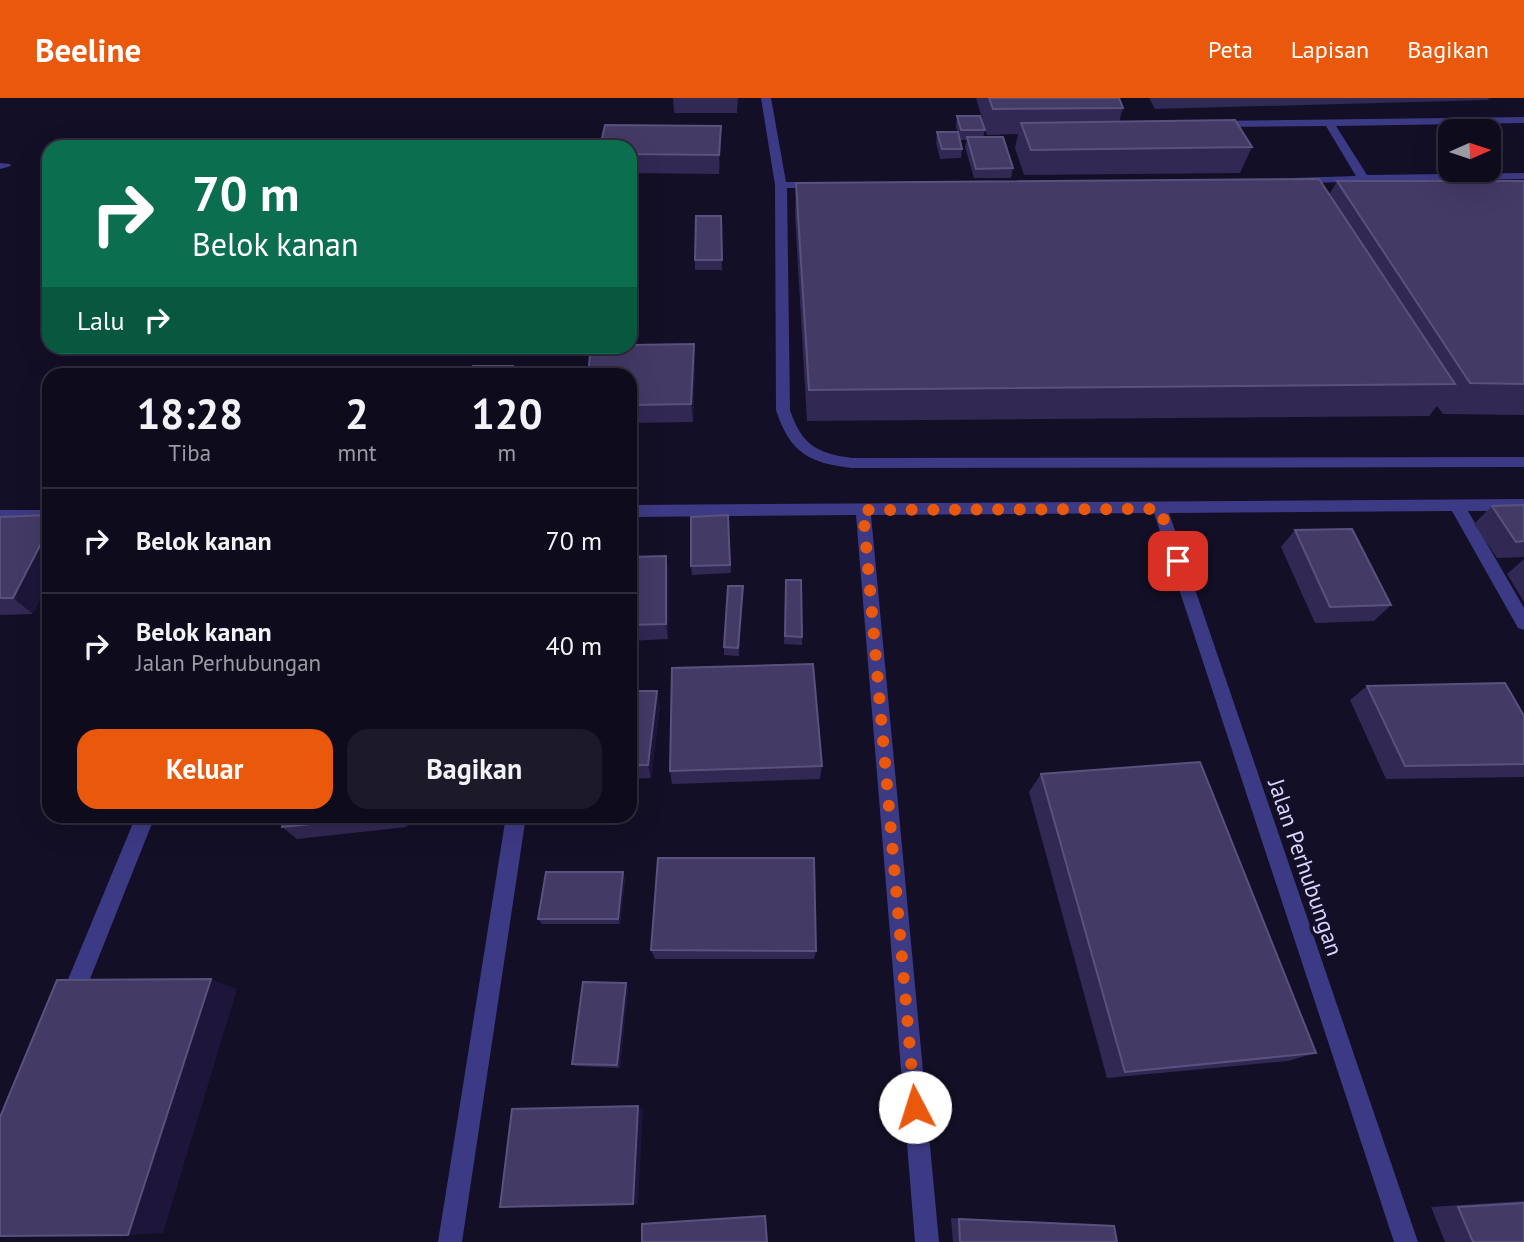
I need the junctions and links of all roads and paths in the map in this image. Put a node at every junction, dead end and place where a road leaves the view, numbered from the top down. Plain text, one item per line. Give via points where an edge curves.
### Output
1 (766, 98) edge
2 (1524, 120) edge
3 (1209, 124) edge
4 (1330, 124) junction
5 (1524, 176) edge
6 (1364, 179) junction
7 (1281, 180) edge
8 (781, 185) junction
9 (837, 185) edge
10 (1524, 462) edge
11 (1524, 505) edge
12 (1457, 506) junction
13 (1160, 509) junction
14 (863, 510) junction
15 (637, 511) edge
16 (0, 516) edge
17 (42, 516) edge
18 (1524, 623) edge
19 (142, 823) edge
20 (515, 823) edge
21 (62, 1021) edge
22 (450, 1242) edge
23 (927, 1242) edge
24 (1406, 1242) edge

1 - 8 street
2 - 4 street
3 - 4 street
4 - 6 street
5 - 6 street
6 - 7 street
8 - 9 street
8 - 10 street via 783,410 796,441 824,460
11 - 12 street
12 - 13 street
12 - 18 street
13 - 14 street
13 - 24 street, Jalan Perhubungan
14 - 15 street
14 - 23 street
16 - 17 street
19 - 21 street
20 - 22 street

